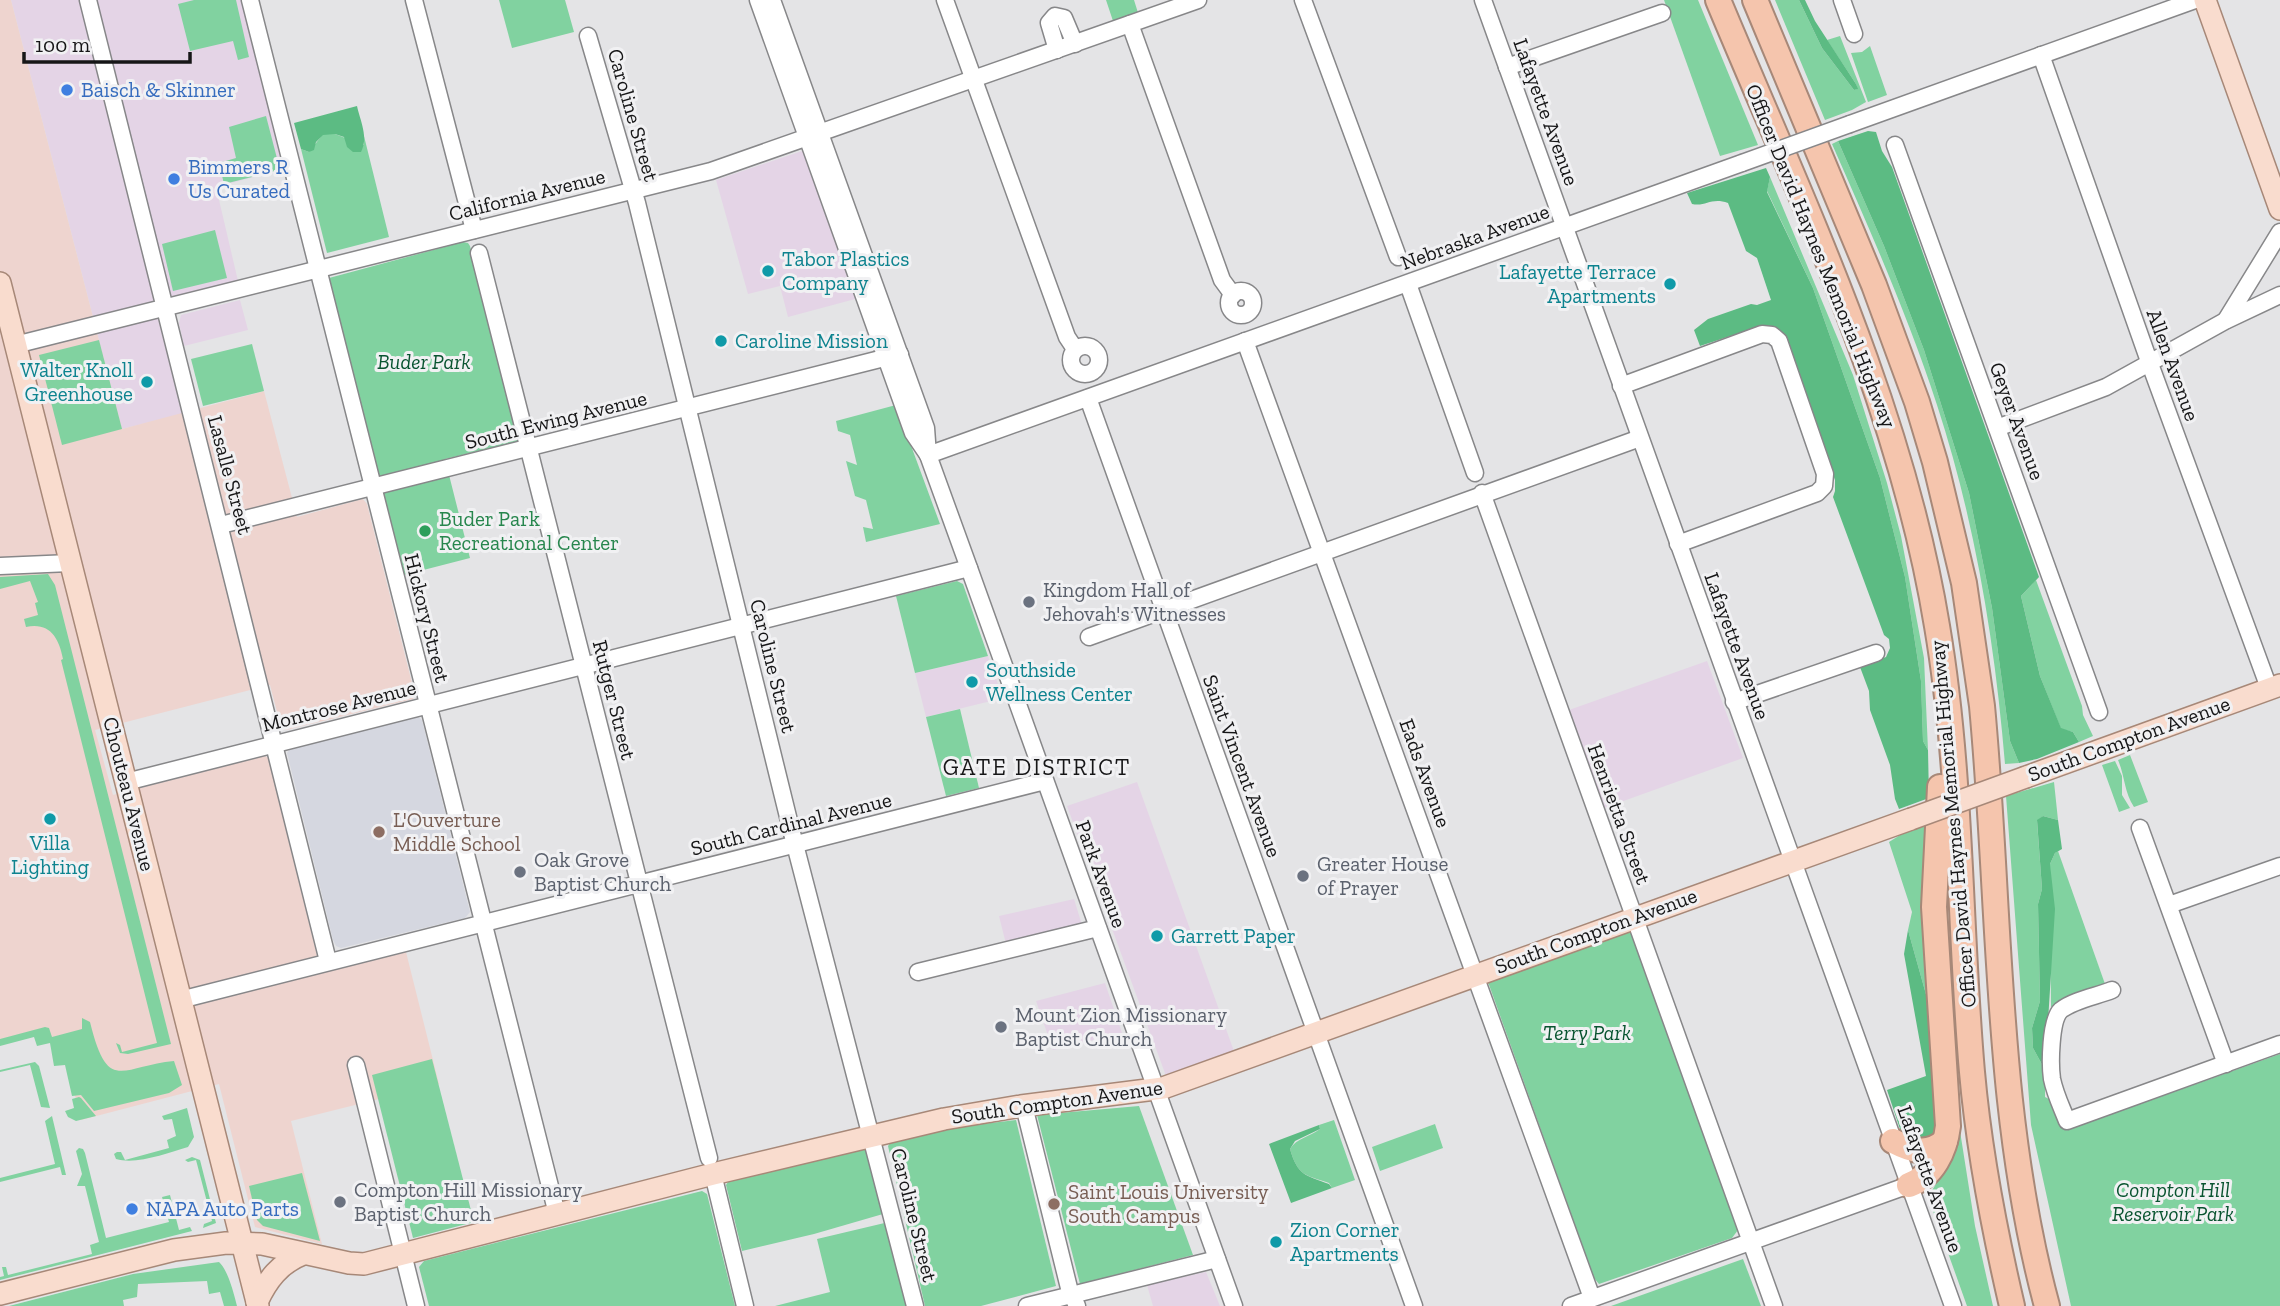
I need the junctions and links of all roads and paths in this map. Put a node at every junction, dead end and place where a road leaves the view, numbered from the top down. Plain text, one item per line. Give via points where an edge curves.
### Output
1 (88, 0) edge
2 (250, 0) edge
3 (414, 0) edge
4 (758, 0) edge
5 (772, 0) edge
6 (945, 0) edge
7 (1198, 0) edge
8 (1303, 0) edge
9 (1483, 0) edge
10 (1718, 0) edge
11 (1755, 0) edge
12 (1842, 0) edge
13 (2195, 0) edge
14 (2205, 0) edge
15 (1662, 13) dead end
16 (1130, 24) junction
17 (1854, 34) dead end
18 (588, 36) dead end
19 (1075, 44) junction
20 (1057, 50) junction
21 (2041, 55) junction
22 (1507, 67) junction
23 (974, 80) junction
24 (814, 136) junction
25 (1895, 145) dead end
26 (633, 190) junction
27 (2280, 209) edge
28 (1564, 227) junction
29 (474, 230) junction
30 (2280, 232) edge
31 (479, 253) dead end
32 (1398, 257) dead end
33 (318, 270) junction
34 (0, 283) edge
35 (1408, 284) junction
36 (1233, 295) dead end
37 (2280, 295) edge
38 (164, 308) junction
39 (2225, 321) junction
40 (1245, 341) junction
41 (15, 345) junction
42 (1075, 349) dead end
43 (894, 356) junction
44 (2150, 364) junction
45 (1621, 386) junction
46 (1088, 398) junction
47 (688, 408) junction
48 (1997, 428) junction
49 (1640, 438) junction
50 (530, 448) junction
51 (928, 456) junction
52 (1475, 473) dead end
53 (372, 488) junction
54 (1482, 493) junction
55 (221, 525) junction
56 (1678, 544) junction
57 (1323, 553) junction
58 (70, 563) junction
59 (0, 566) edge
60 (969, 568) junction
61 (1164, 610) junction
62 (742, 627) junction
63 (1089, 637) dead end
64 (1876, 653) dead end
65 (584, 666) junction
66 (2275, 687) edge
67 (1734, 702) junction
68 (427, 705) junction
69 (2099, 712) dead end
70 (1949, 714) junction
71 (275, 744) junction
72 (1045, 781) junction
73 (126, 782) junction
74 (2140, 828) dead end
75 (795, 844) junction
76 (1792, 862) junction
77 (2280, 866) edge
78 (639, 885) junction
79 (2169, 905) junction
80 (1634, 917) junction
81 (483, 923) junction
82 (1098, 928) junction
83 (328, 961) junction
84 (918, 972) dead end
85 (1476, 975) junction
86 (2112, 990) dead end
87 (180, 1000) junction
88 (1316, 1032) junction
89 (2280, 1044) edge
90 (2226, 1064) junction
91 (356, 1065) dead end
92 (1157, 1090) junction
93 (1024, 1105) junction
94 (872, 1136) junction
95 (1893, 1140) junction
96 (1945, 1141) junction
97 (711, 1166) junction
98 (1909, 1185) junction
99 (555, 1206) dead end
100 (1751, 1241) junction
101 (242, 1242) junction
102 (303, 1254) junction
103 (403, 1254) junction
104 (1217, 1259) junction
105 (0, 1294) edge
106 (1592, 1298) junction
107 (1075, 1301) edge
108 (258, 1304) edge
109 (416, 1306) edge
110 (746, 1306) edge
111 (915, 1306) edge
112 (1027, 1306) edge
113 (1234, 1306) edge
114 (1414, 1306) edge
115 (1571, 1306) edge
116 (1774, 1306) edge
117 (1953, 1306) edge
118 (2012, 1306) edge
119 (2047, 1306) edge

1 - 38 street, Lasalle Street
2 - 33 street, Hickory Street
3 - 29 street
4 - 24 street, Park Avenue
5 - 24 street, Park Avenue
6 - 23 street
7 - 16 street, California Avenue
8 - 32 street
9 - 22 street, Lafayette Avenue
10 - 70 highway, Officer David Haynes Memorial Highway via 1885,414 1926,567
11 - 119 highway, Officer David Haynes Memorial Highway via 1896,343 1951,522 1982,706 2011,1115
12 - 17 street
13 - 21 street, Nebraska Avenue
14 - 27 main road
15 - 22 street
16 - 19 street, California Avenue
16 - 36 street via 1222,280
18 - 26 street, Caroline Street
19 - 20 street, California Avenue
19 - 20 street via 1064,18 1055,16 1049,27
20 - 23 street, California Avenue
21 - 28 street, Nebraska Avenue, bridge
21 - 44 street, Allen Avenue
22 - 28 street, Lafayette Avenue
23 - 24 street, California Avenue
23 - 42 street
24 - 26 street, California Avenue via 711,171
24 - 43 street, Park Avenue
25 - 48 street, Geyer Avenue
26 - 29 street, California Avenue
26 - 47 street, Caroline Street
28 - 35 street, Nebraska Avenue
28 - 45 street, Lafayette Avenue
29 - 33 street, California Avenue
30 - 39 street
31 - 50 street, Rutger Street
33 - 38 street, California Avenue
33 - 53 street, Hickory Street
34 - 41 main road, Chouteau Avenue
35 - 40 street, Nebraska Avenue
35 - 52 street
37 - 39 street
38 - 41 street, California Avenue
38 - 55 street, Lasalle Street
39 - 44 street
40 - 46 street, Nebraska Avenue
40 - 57 street, Eads Avenue
41 - 58 main road, Chouteau Avenue
43 - 47 street, South Ewing Avenue
43 - 51 street, Park Avenue via 914,433
44 - 48 street via 2077,400
44 - 66 street, Allen Avenue
45 - 49 street, Lafayette Avenue
45 - 56 street via 1762,334 1779,341 1825,474 1824,486
46 - 51 street, Nebraska Avenue
46 - 61 street, Saint Vincent Avenue
47 - 50 street, South Ewing Avenue
47 - 62 street, Caroline Street
48 - 69 street, Geyer Avenue
49 - 54 street
49 - 56 street, Lafayette Avenue
50 - 53 street, South Ewing Avenue
50 - 65 street, Rutger Street
51 - 60 street, Park Avenue
53 - 55 street, South Ewing Avenue
53 - 68 street, Hickory Street
54 - 57 street
54 - 80 street, Henrietta Street
55 - 71 street, Lasalle Street
56 - 67 street, Lafayette Avenue
57 - 61 street
57 - 85 street, Eads Avenue
58 - 59 street
58 - 73 main road, Chouteau Avenue
60 - 62 street, Montrose Avenue
60 - 72 street, Park Avenue
61 - 63 street
61 - 88 street, Saint Vincent Avenue
62 - 65 street, Montrose Avenue
62 - 75 street, Caroline Street
64 - 67 street
65 - 68 street, Montrose Avenue
65 - 78 street, Rutger Street
66 - 76 main road, South Compton Avenue, bridge
67 - 76 street, Lafayette Avenue
68 - 71 street, Montrose Avenue
68 - 81 street, Hickory Street
70 - 96 highway via 1934,883
70 - 118 highway, Officer David Haynes Memorial Highway via 1978,1131
71 - 73 street, Montrose Avenue
71 - 83 street, Lasalle Street
72 - 75 street, South Cardinal Avenue
72 - 82 street, Park Avenue
73 - 87 main road, Chouteau Avenue
74 - 79 street
75 - 78 street, South Cardinal Avenue
75 - 94 street, Caroline Street
76 - 80 main road, South Compton Avenue
76 - 95 street, Lafayette Avenue
77 - 79 street
78 - 81 street, South Cardinal Avenue
78 - 97 street, Rutger Street
79 - 90 street
80 - 85 main road, South Compton Avenue
80 - 100 street, Henrietta Street
81 - 83 street, South Cardinal Avenue
81 - 99 street, Hickory Street
82 - 84 street
82 - 92 street, Park Avenue
83 - 87 street, South Cardinal Avenue
85 - 88 main road, South Compton Avenue
85 - 106 street, Eads Avenue
86 - 90 street via 2066,1007 2054,1022 2051,1065 2067,1121
87 - 101 main road, Chouteau Avenue
88 - 92 main road, South Compton Avenue
88 - 114 street, Saint Vincent Avenue
89 - 90 street
91 - 103 street
92 - 93 main road, South Compton Avenue
92 - 104 street, Park Avenue
93 - 94 main road, South Compton Avenue
93 - 107 street
94 - 97 main road, South Compton Avenue
94 - 111 street, Caroline Street
95 - 96 highway via 1922,1152
95 - 98 street, Lafayette Avenue
96 - 98 highway via 1931,1170
97 - 103 main road, South Compton Avenue
97 - 110 street, Rutger Street
98 - 100 street
98 - 117 street, Lafayette Avenue
100 - 106 street
100 - 116 street, Henrietta Street
101 - 102 main road, South Compton Avenue
101 - 105 main road, South Compton Avenue via 173,1250
101 - 108 main road, Chouteau Avenue
102 - 103 main road, South Compton Avenue via 357,1264
102 - 108 main road via 274,1273
103 - 109 street
104 - 107 street
104 - 113 street, Park Avenue
106 - 115 street
107 - 112 street

